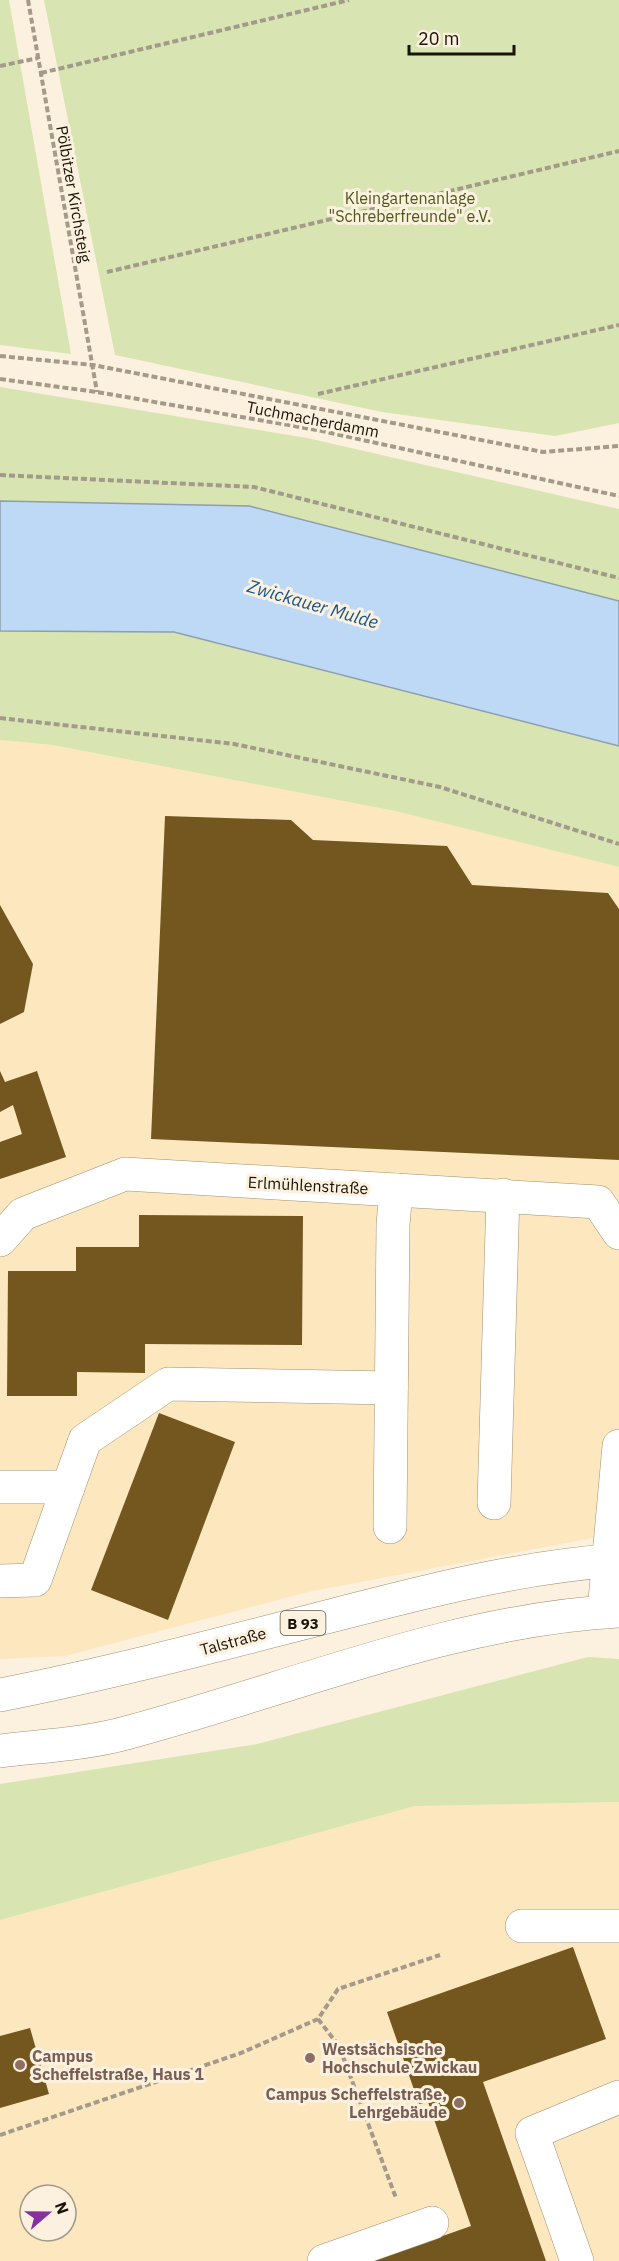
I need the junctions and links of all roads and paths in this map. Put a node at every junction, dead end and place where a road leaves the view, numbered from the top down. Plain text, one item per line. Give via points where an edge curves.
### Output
1 (28, 0) edge
2 (349, 0) edge
3 (38, 58) junction
4 (0, 66) edge
5 (41, 73) junction
6 (619, 151) edge
7 (107, 272) dead end
8 (619, 325) edge
9 (0, 357) edge
10 (93, 365) junction
11 (0, 379) edge
12 (97, 392) junction
13 (318, 394) dead end
14 (619, 446) edge
15 (0, 475) edge
16 (619, 496) edge
17 (619, 578) edge
18 (0, 718) edge
19 (619, 844) edge
20 (396, 1190) junction
21 (503, 1195) junction
22 (619, 1233) edge
23 (0, 1240) edge
24 (391, 1388) junction
25 (619, 1446) edge
26 (0, 1487) edge
27 (68, 1487) junction
28 (494, 1503) dead end
29 (390, 1527) dead end
30 (613, 1560) edge
31 (0, 1581) edge
32 (611, 1611) edge
33 (0, 1695) edge
34 (0, 1751) edge
35 (522, 1926) dead end
36 (619, 1926) edge
37 (440, 1955) dead end
38 (318, 2019) junction
39 (619, 2097) edge
40 (0, 2135) edge
41 (420, 2228) joint
42 (324, 2261) edge
43 (577, 2261) edge

1 - 3 path, Pölbitzer Kirchsteig
2 - 5 path
3 - 4 path
3 - 5 path, Pölbitzer Kirchsteig
5 - 10 path, Pölbitzer Kirchsteig
6 - 7 path
8 - 13 path
9 - 10 path
10 - 12 path, Pölbitzer Kirchsteig
10 - 14 path via 543,452
11 - 12 path, Tuchmacherdamm
12 - 16 path, Tuchmacherdamm via 317,430
15 - 17 path via 254,487
18 - 19 path via 234,744 440,787
20 - 21 main road, Erlmühlenstraße
20 - 23 main road, Erlmühlenstraße via 125,1174 22,1214
20 - 24 main road
21 - 22 main road, Erlmühlenstraße via 598,1202
21 - 28 main road
24 - 27 main road via 168,1384 85,1440
24 - 29 main road
25 - 30 main road
26 - 27 main road
27 - 31 main road via 35,1580
30 - 32 main road
30 - 33 main road, Talstraße / B 93 via 537,1569 420,1593 88,1678
32 - 34 main road via 530,1621 432,1643 123,1734
35 - 36 main road
37 - 38 path via 338,1989
38 - 40 path via 241,2053
38 - 41 path via 339,2046
39 - 43 main road via 532,2133
41 - 42 main road

